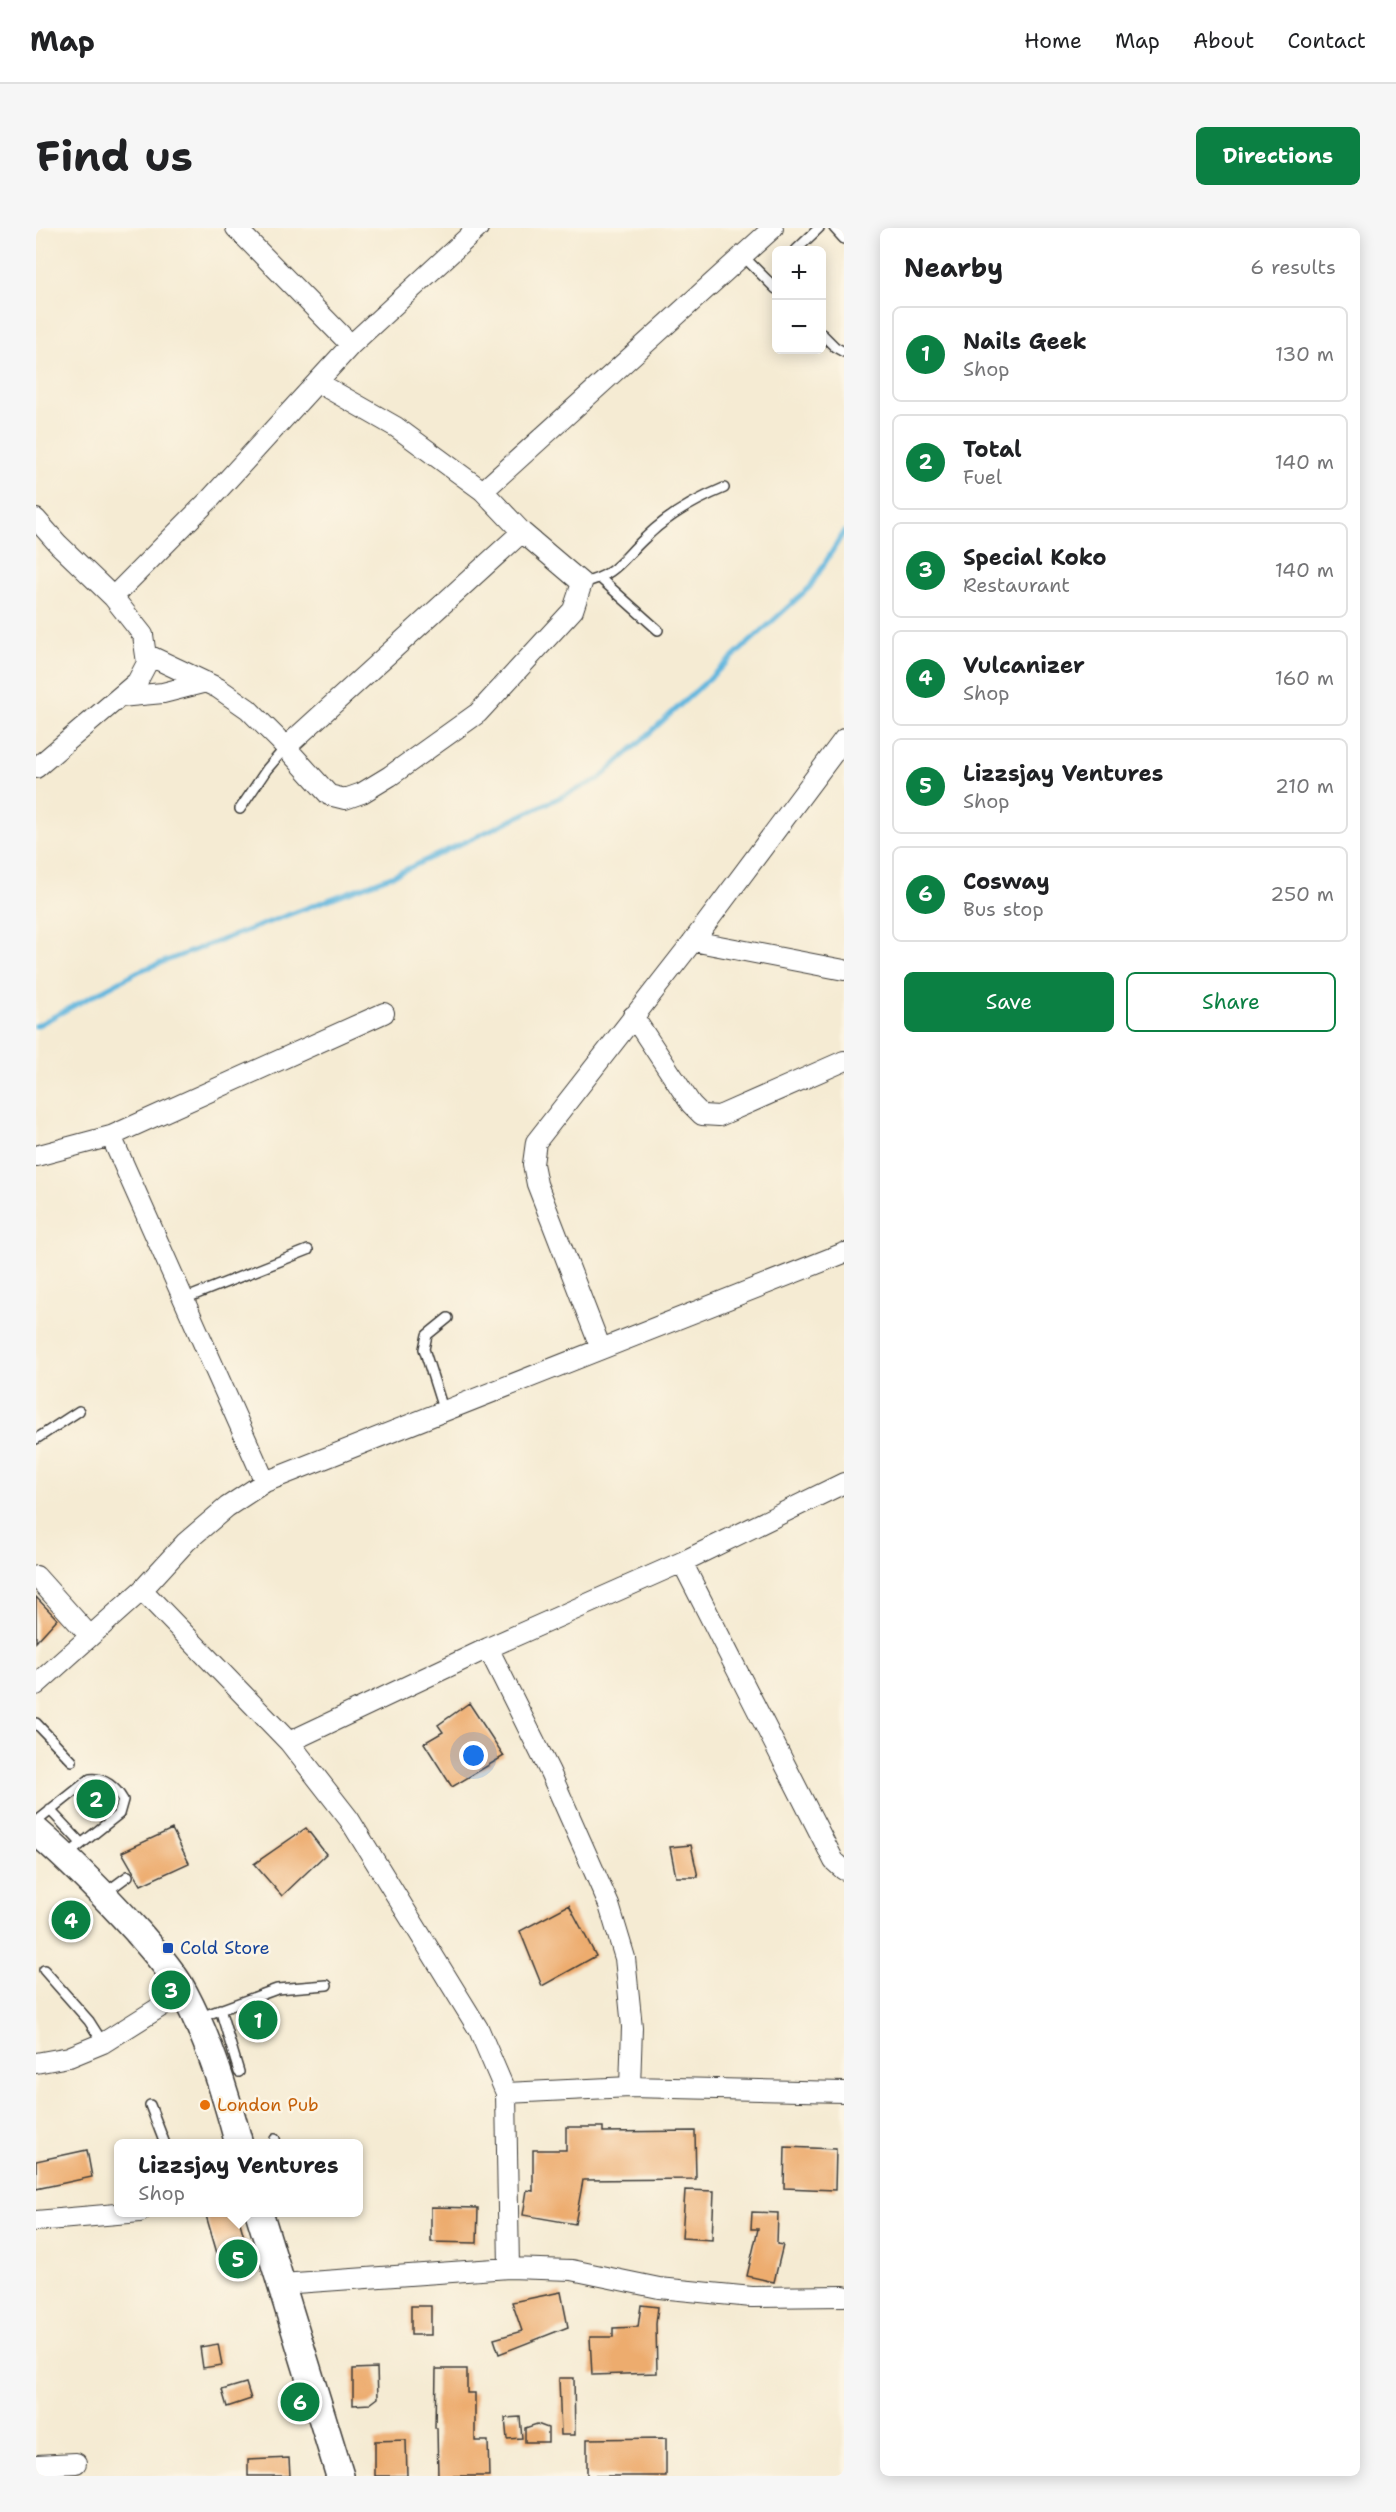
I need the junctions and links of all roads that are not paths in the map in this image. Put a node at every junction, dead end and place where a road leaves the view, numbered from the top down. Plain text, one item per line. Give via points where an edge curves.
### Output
1 (236, 228) edge
2 (478, 228) edge
3 (773, 228) edge
4 (819, 228) edge
5 (834, 228) edge
6 (844, 239) edge
7 (800, 246) edge
8 (742, 255) junction
9 (772, 284) edge
10 (826, 338) edge
11 (351, 345) junction
12 (844, 352) edge
13 (317, 382) junction
14 (724, 488) dead end
15 (483, 491) junction
16 (36, 519) edge
17 (522, 532) junction
18 (591, 581) junction
19 (113, 597) junction
20 (658, 630) dead end
21 (146, 654) junction
22 (206, 682) junction
23 (120, 698) junction
24 (844, 739) edge
25 (286, 747) junction
26 (36, 768) edge
27 (240, 809) dead end
28 (693, 942) junction
29 (844, 970) edge
30 (384, 1013) dead end
31 (633, 1016) junction
32 (844, 1060) edge
33 (111, 1136) junction
34 (36, 1156) edge
35 (309, 1250) dead end
36 (844, 1253) edge
37 (184, 1299) junction
38 (448, 1318) dead end
39 (600, 1349) junction
40 (79, 1411) dead end
41 (444, 1412) junction
42 (36, 1439) edge
43 (265, 1482) junction
44 (844, 1483) edge
45 (682, 1562) junction
46 (36, 1576) edge
47 (142, 1590) junction
48 (89, 1635) junction
49 (488, 1648) junction
50 (36, 1685) edge
51 (36, 1723) edge
52 (289, 1742) junction
53 (72, 1761) dead end
54 (43, 1821) edge
55 (36, 1822) edge
56 (73, 1850) junction
57 (844, 1870) edge
58 (128, 1876) dead end
59 (103, 1895) junction
60 (44, 1970) dead end
61 (327, 1985) dead end
62 (184, 1992) junction
63 (208, 2014) junction
64 (103, 2043) junction
65 (36, 2063) edge
66 (239, 2072) dead end
67 (630, 2087) junction
68 (506, 2092) junction
69 (844, 2092) edge
70 (150, 2105) dead end
71 (163, 2139) edge
72 (237, 2139) edge
73 (114, 2214) edge
74 (261, 2217) edge
75 (36, 2221) edge
76 (509, 2268) junction
77 (281, 2284) junction
78 (844, 2296) edge
79 (76, 2463) dead end
80 (36, 2465) edge
81 (340, 2476) edge

1 - 11 street
2 - 11 street
3 - 8 street
4 - 7 lane
5 - 6 lane
8 - 9 lane
8 - 15 street
10 - 12 lane
11 - 13 street
13 - 15 street via 396,427
13 - 19 street
14 - 18 lane via 677,512 615,570
15 - 17 street
16 - 19 street
17 - 18 street
17 - 25 street
18 - 20 lane
18 - 25 street via 573,610 478,713 362,793 345,799 329,795
19 - 21 street via 143,635
21 - 22 street
21 - 23 street via 147,663 137,682
22 - 23 street
22 - 25 street via 248,709
23 - 26 street
24 - 28 street
25 - 27 lane via 259,778
28 - 29 street
28 - 31 street
30 - 33 street
31 - 32 street via 702,1115 719,1116
31 - 39 street via 536,1142 532,1164
33 - 34 street
33 - 37 street
35 - 37 lane
36 - 39 street
37 - 43 street
38 - 41 lane via 427,1335 424,1349
39 - 41 street
40 - 42 lane
41 - 43 street
43 - 47 street via 186,1542
44 - 45 street
45 - 49 street
45 - 57 street via 834,1861
46 - 48 street
47 - 48 street
47 - 52 street
48 - 50 street
49 - 52 street
49 - 67 street via 550,1772 609,1905 625,1958 632,2027
51 - 53 lane
52 - 68 street via 349,1819 479,2030
54 - 55 lane
54 - 56 street
54 - 56 lane via 90,1779 102,1780 119,1793 123,1800 119,1814
56 - 59 street
58 - 59 lane
59 - 62 street via 164,1962
60 - 64 lane
61 - 63 lane via 277,1989
62 - 63 street
62 - 64 street
63 - 66 lane
63 - 72 street via 216,2068
64 - 65 street via 69,2057
67 - 68 street
67 - 69 street
68 - 76 street
70 - 71 lane
73 - 75 street
74 - 77 street
76 - 77 street
76 - 78 street via 572,2270 659,2288 752,2297
77 - 81 street
79 - 80 street

